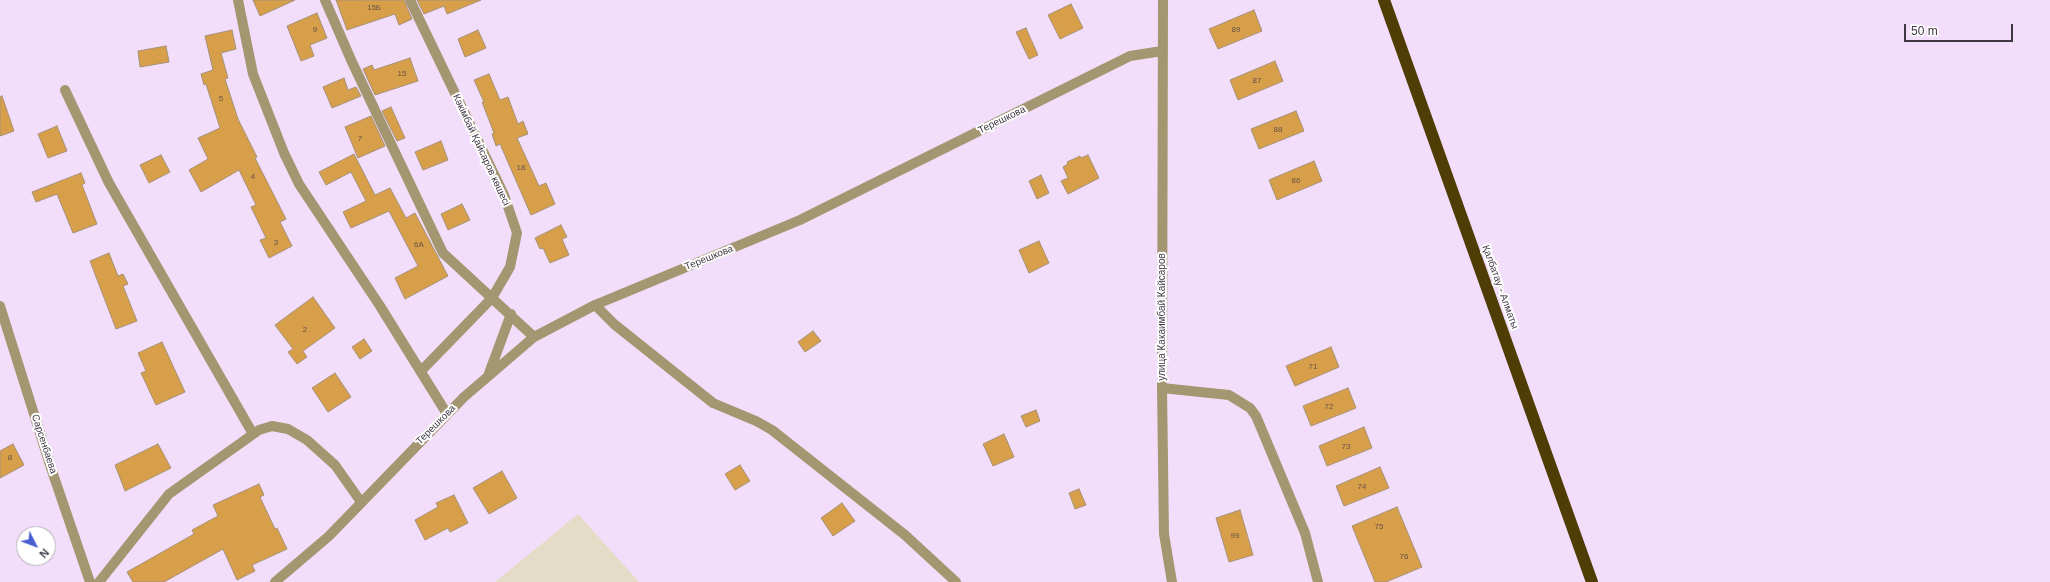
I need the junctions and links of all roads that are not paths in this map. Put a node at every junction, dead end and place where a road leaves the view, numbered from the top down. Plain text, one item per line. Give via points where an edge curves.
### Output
1 (238, 0) edge
2 (325, 0) edge
3 (410, 0) edge
4 (1163, 0) edge
5 (1384, 0) edge
6 (1162, 51) junction
7 (65, 90) dead end
8 (492, 298) junction
9 (595, 305) junction
10 (0, 306) edge
11 (511, 314) junction
12 (3, 328) edge
13 (534, 337) junction
14 (421, 371) junction
15 (487, 378) junction
16 (1162, 388) junction
17 (447, 414) junction
18 (253, 434) junction
19 (361, 502) junction
20 (90, 582) edge
21 (99, 582) edge
22 (275, 582) edge
23 (956, 582) edge
24 (1172, 582) edge
25 (1318, 582) edge
26 (1592, 582) edge

1 - 14 street via 253,74 284,154 299,184
2 - 8 street via 443,253
3 - 8 street, Кәкімбай Қайсаров көшесі via 504,195 517,233 510,267
4 - 6 street
5 - 26 highway, Қалбатау - Алматы
6 - 9 street, Терешкова via 1130,56 800,220
6 - 16 street, улица Какаимбай Кайсаров
7 - 18 street via 109,183
8 - 11 street
8 - 14 street, Кәкімбай Қайсаров көшесі
9 - 13 street, Терешкова
9 - 23 street via 614,324 712,404 772,430 905,535
10 - 12 street, Сарсенбаева
11 - 13 street
11 - 15 street
12 - 20 street, Сарсенбаева
13 - 15 street, Терешкова
14 - 17 street
15 - 17 street, Терешкова
16 - 24 street, улица Какаимбай Кайсаров via 1164,534
16 - 25 street via 1230,395 1250,408 1256,416 1305,533
17 - 19 street, Терешкова
18 - 19 street via 272,426 288,429 307,440 334,465
18 - 21 street via 169,494
19 - 22 street, Терешкова via 329,536

